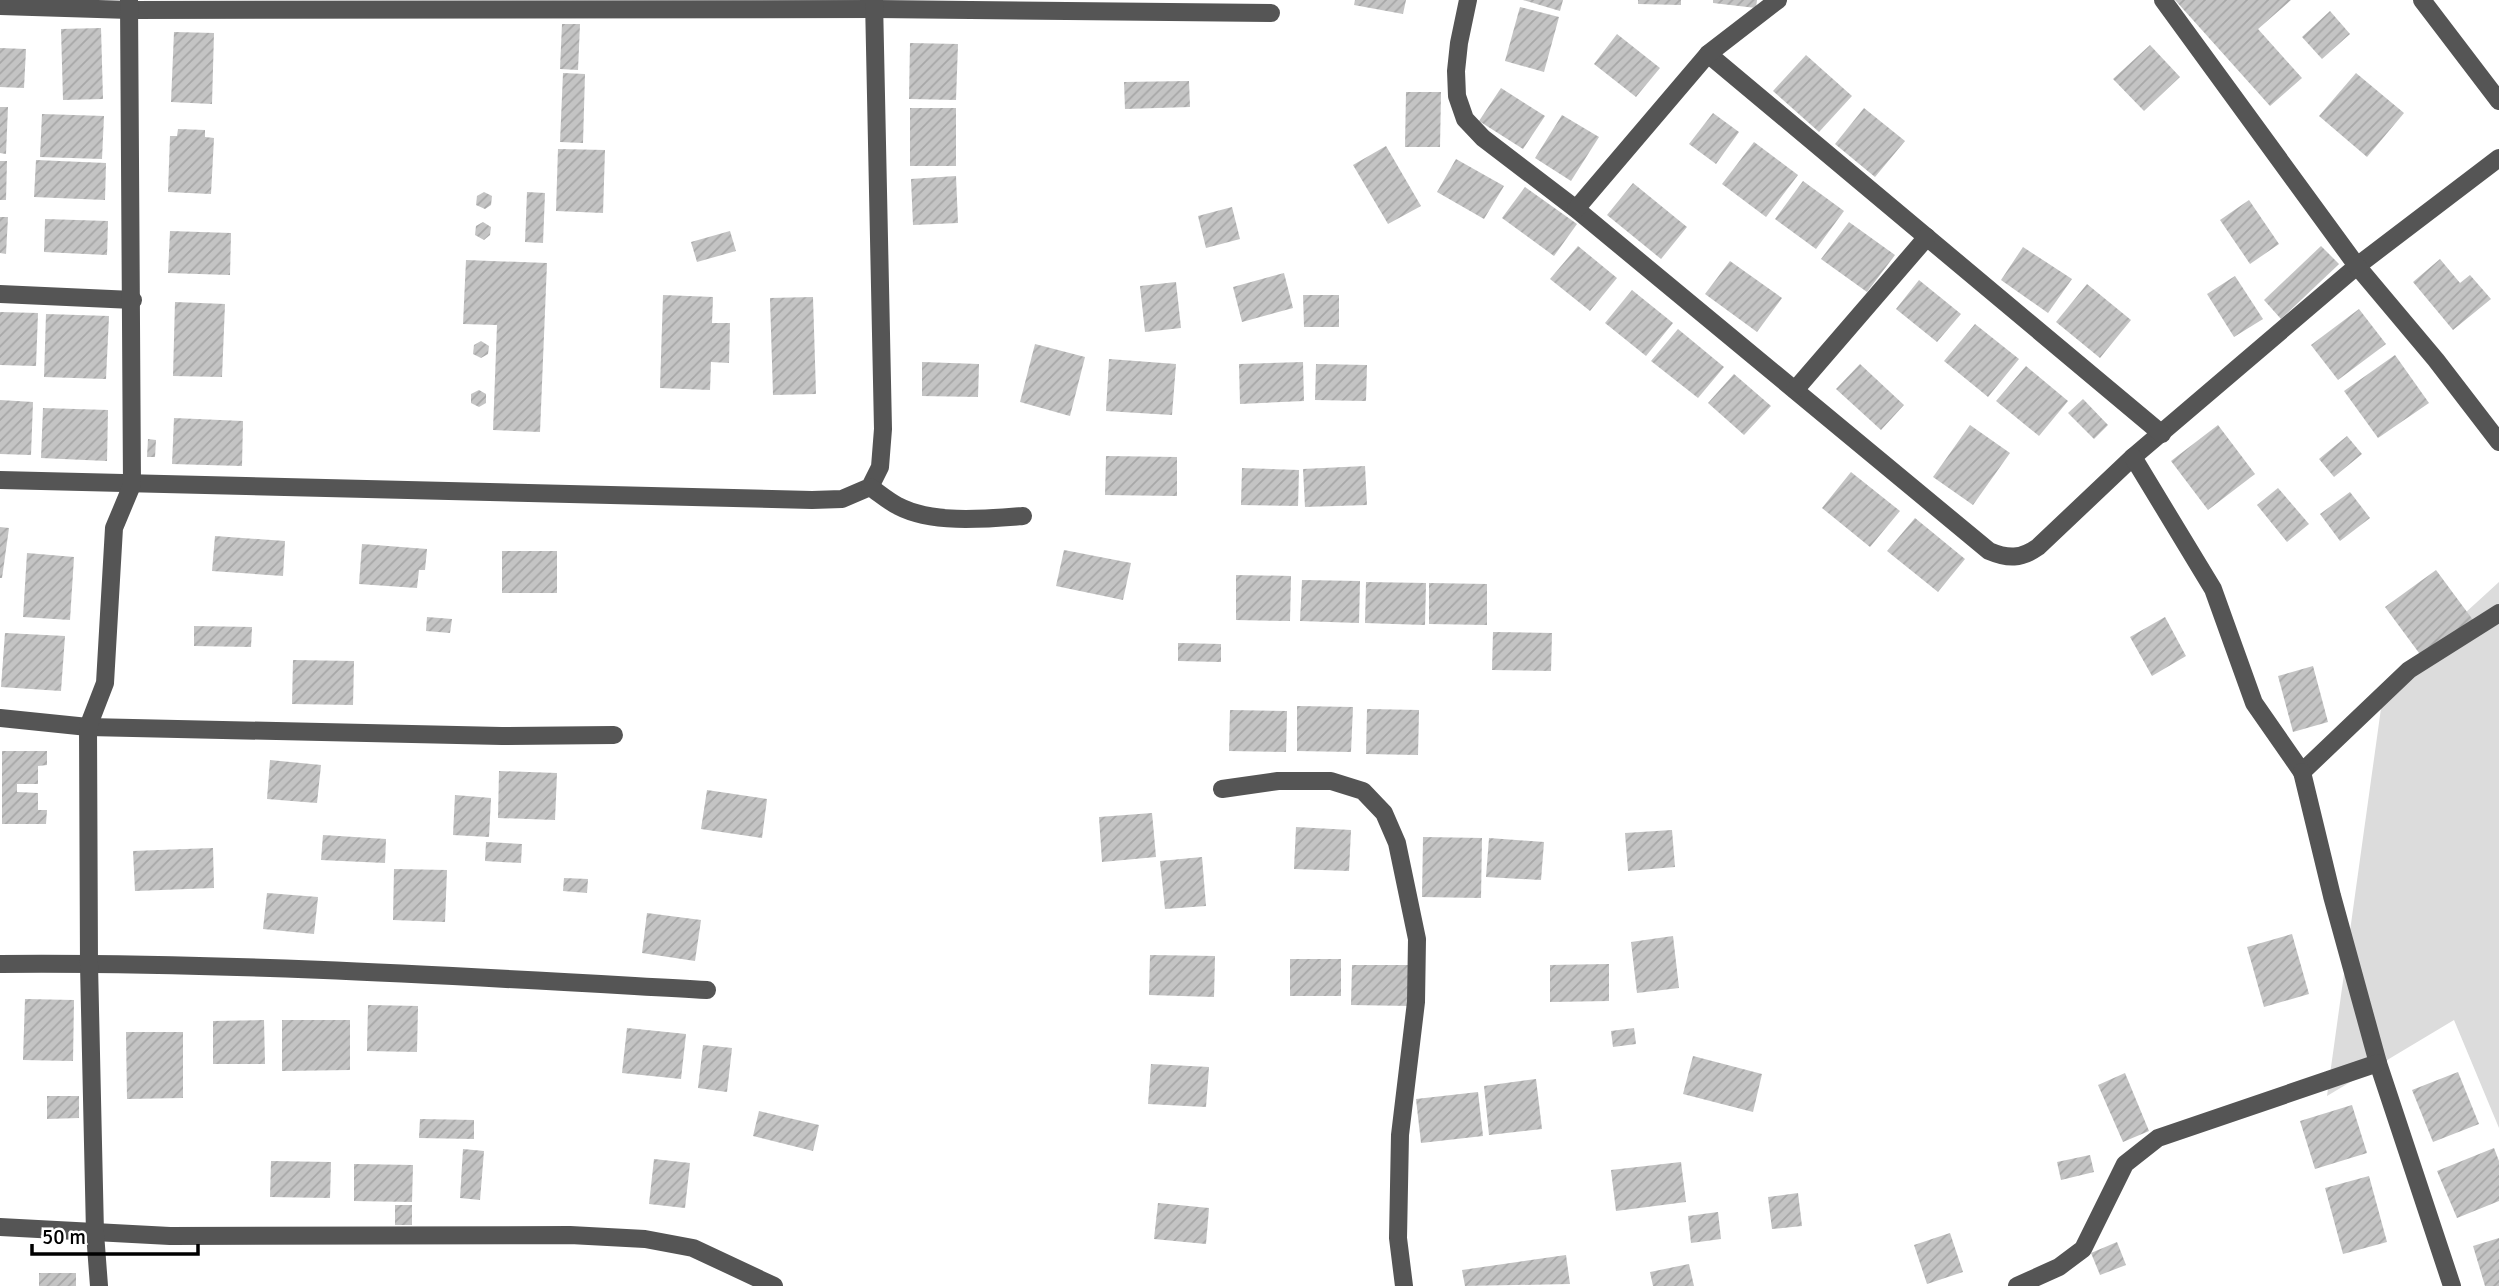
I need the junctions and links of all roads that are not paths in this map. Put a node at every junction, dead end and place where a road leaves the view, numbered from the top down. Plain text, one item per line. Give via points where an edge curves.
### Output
1 (1468, 0) edge
2 (1778, 0) edge
3 (2163, 0) edge
4 (2422, 0) edge
5 (875, 4) edge
6 (130, 5) edge
7 (0, 6) edge
8 (1270, 12) dead end
9 (1708, 54) junction
10 (2499, 102) edge
11 (2499, 159) edge
12 (1576, 209) junction
13 (1927, 237) junction
14 (2357, 266) junction
15 (0, 294) edge
16 (132, 300) junction
17 (1796, 390) junction
18 (2162, 434) junction
19 (2499, 442) edge
20 (2133, 457) junction
21 (0, 480) edge
22 (132, 485) junction
23 (870, 487) junction
24 (1023, 516) dead end
25 (2499, 613) edge
26 (0, 718) edge
27 (88, 727) junction
28 (614, 735) dead end
29 (2302, 772) junction
30 (1222, 789) dead end
31 (0, 964) edge
32 (89, 964) junction
33 (707, 990) dead end
34 (2378, 1063) junction
35 (0, 1227) edge
36 (95, 1233) junction
37 (2025, 1285) edge
38 (99, 1286) edge
39 (774, 1286) edge
40 (1404, 1286) edge
41 (2452, 1286) edge

1 - 12 street via 1455,71 1465,120
2 - 9 street
3 - 14 street
4 - 10 street
5 - 6 street
5 - 8 street
5 - 23 street via 883,429 880,467
6 - 7 street
6 - 16 street
9 - 12 street
9 - 13 street
11 - 14 street
12 - 17 street
13 - 17 street
13 - 18 street
14 - 18 street
14 - 19 street
15 - 16 street
16 - 22 street
17 - 20 street via 1989,551 2002,556 2029,554
18 - 20 street
20 - 29 street via 2213,589 2254,703
21 - 22 street
22 - 23 street via 812,500 842,499
22 - 27 street via 114,528 105,682
23 - 24 street via 898,507 931,515 964,519
25 - 29 street via 2409,670
26 - 27 street
27 - 28 street
27 - 32 street
29 - 34 street
30 - 40 street via 1278,781 1331,781 1363,791 1384,813 1397,843 1417,939 1416,1002 1399,1135 1398,1238
31 - 32 street
32 - 33 street via 376,972
32 - 36 street
34 - 37 street via 2158,1138 2125,1164 2082,1249
34 - 41 street
35 - 36 street
36 - 38 street
36 - 39 street via 645,1239 693,1248

